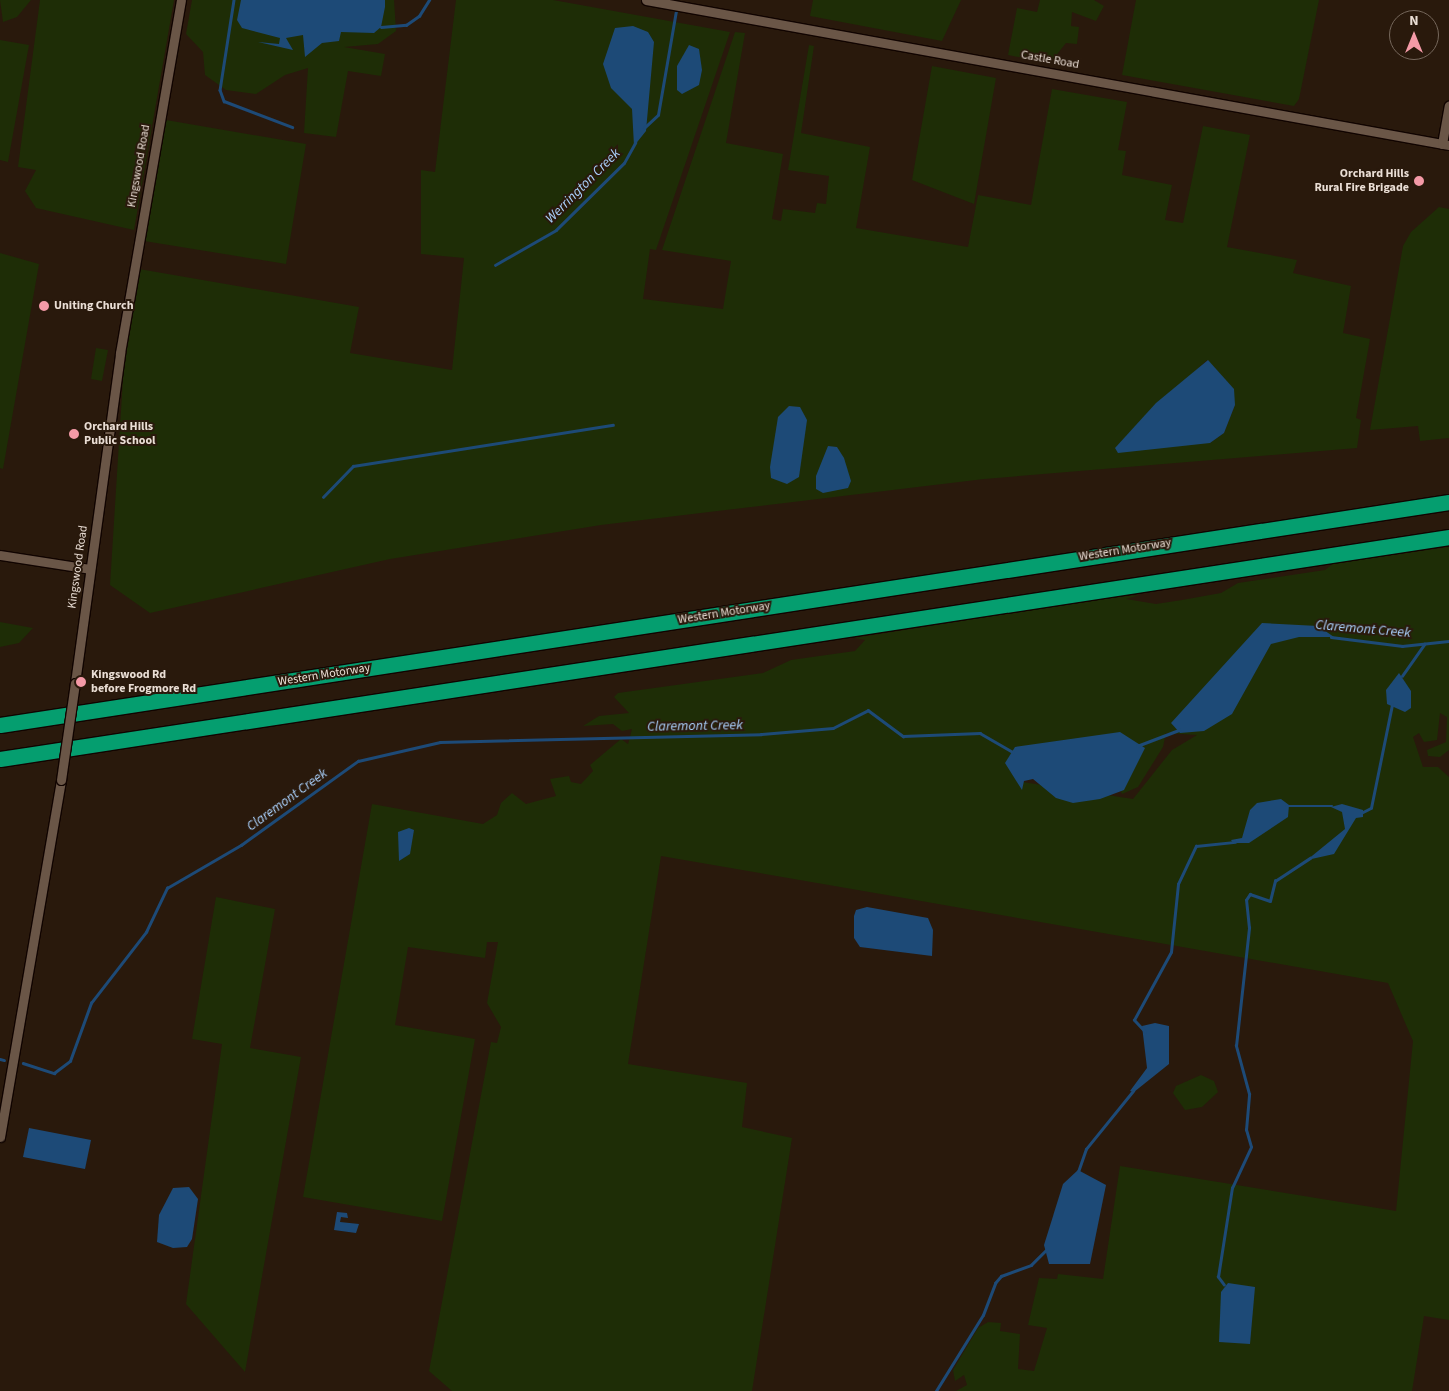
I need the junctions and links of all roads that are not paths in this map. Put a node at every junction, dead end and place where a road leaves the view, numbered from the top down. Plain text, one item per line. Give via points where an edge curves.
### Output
1 (181, 0) edge
2 (646, 0) edge
3 (1449, 106) edge
4 (1446, 145) edge
5 (1449, 502) edge
6 (1449, 537) edge
7 (0, 555) edge
8 (90, 568) junction
9 (0, 725) edge
10 (0, 759) edge
11 (0, 1137) edge

1 - 8 street, Kingswood Road via 120,353
2 - 4 street, Castle Road
3 - 4 street
5 - 9 highway, Western Motorway
6 - 10 highway
7 - 8 street
8 - 11 street, Kingswood Road, bridge via 62,780

